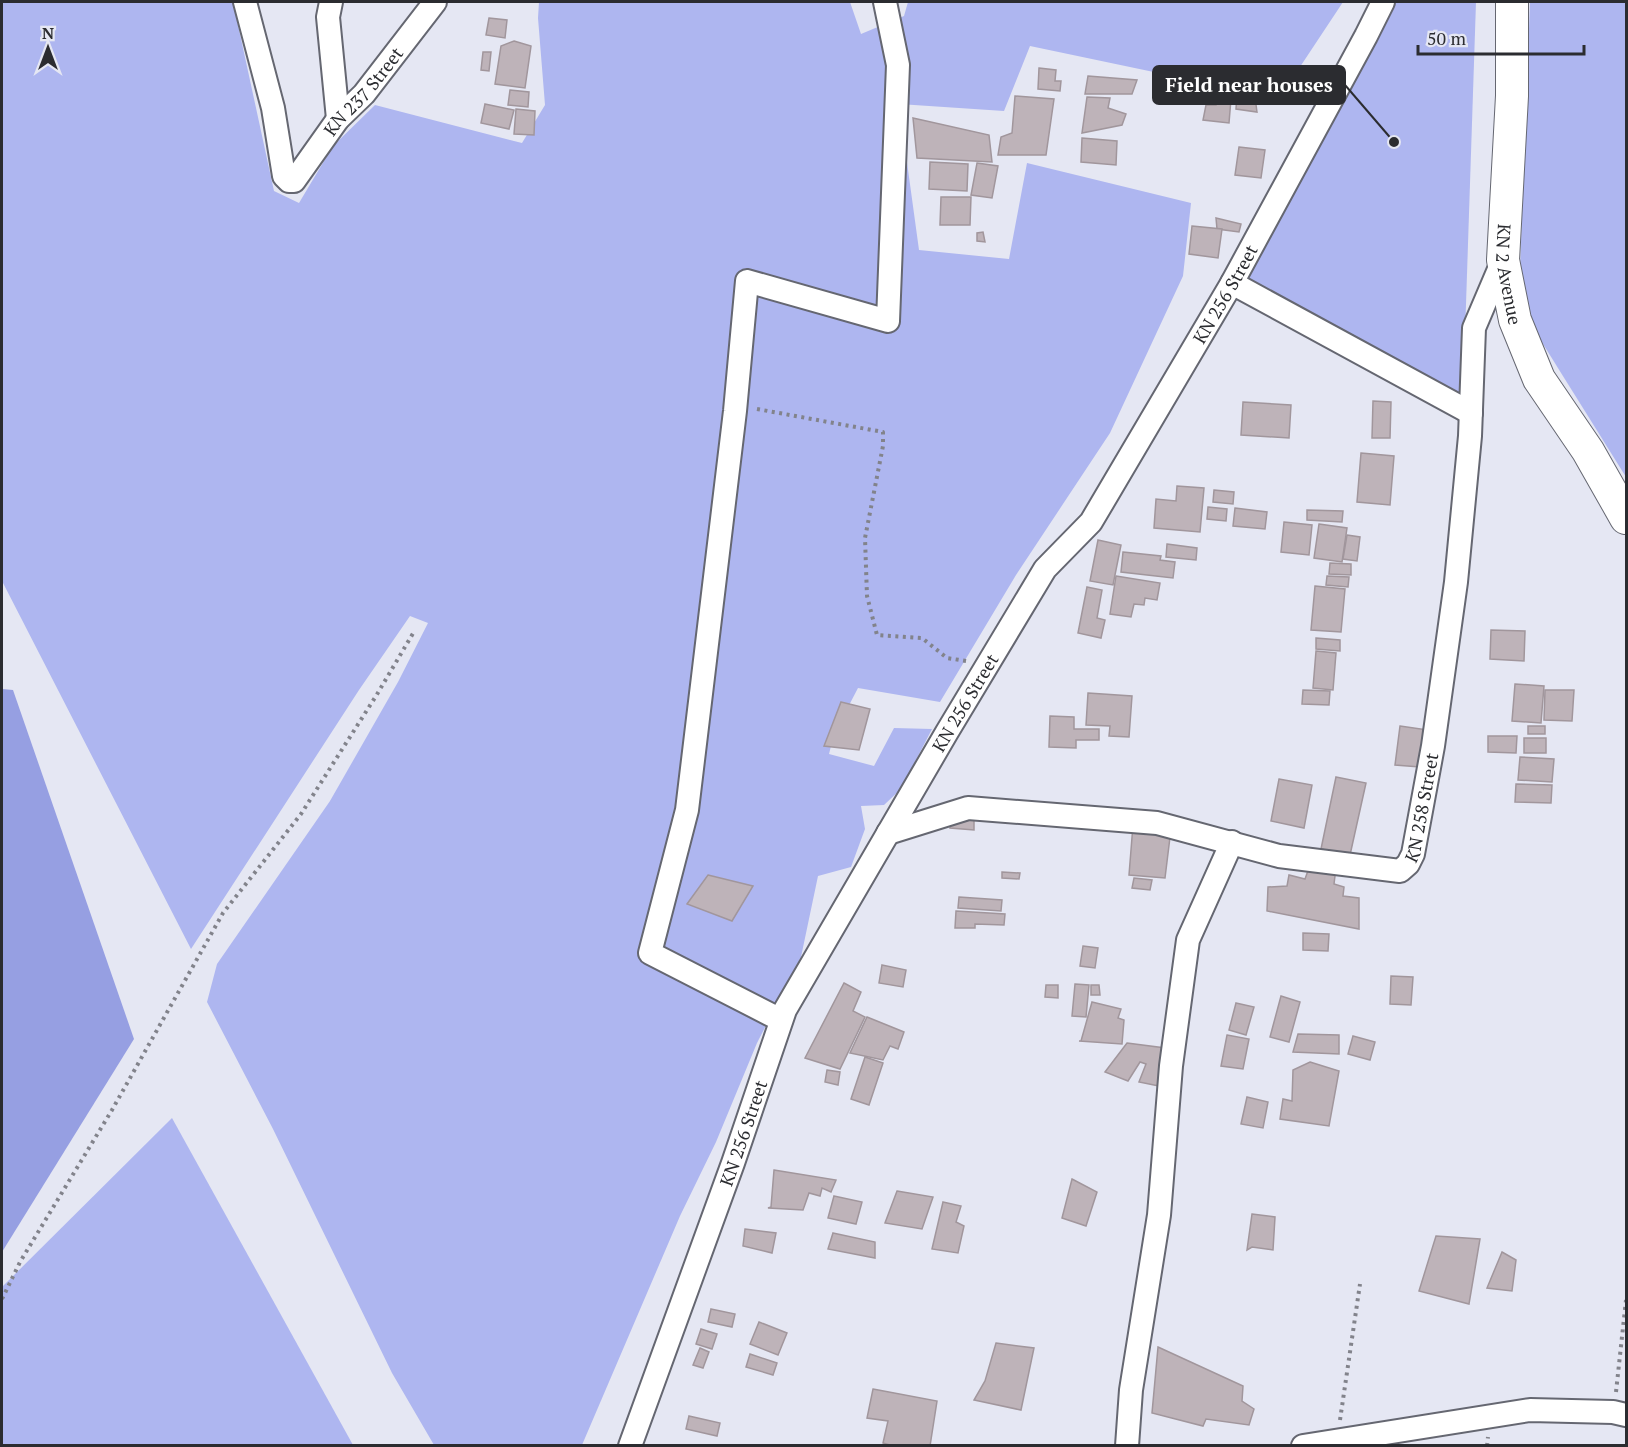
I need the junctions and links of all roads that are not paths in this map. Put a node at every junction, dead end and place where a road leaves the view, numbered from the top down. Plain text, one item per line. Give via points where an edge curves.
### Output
1 (245, 2) edge
2 (331, 2) edge
3 (435, 2) edge
4 (868, 2) edge
5 (885, 2) edge
6 (1383, 2) edge
7 (1512, 2) edge
8 (338, 119) junction
9 (1503, 260) junction
10 (1232, 283) junction
11 (1471, 413) junction
12 (1626, 518) edge
13 (888, 833) junction
14 (1232, 842) junction
15 (782, 1020) junction
16 (1620, 1414) edge
17 (1128, 1445) edge
18 (630, 1446) edge
19 (1303, 1446) edge

1 - 8 street, KN 237 Street via 273,108 284,176 289,181 294,181
2 - 8 street via 328,17
3 - 8 street, KN 237 Street via 364,94
4 - 5 street
5 - 15 street via 898,65 888,321 747,281 736,405 687,810 650,953
6 - 10 street, KN 256 Street
7 - 9 main road, KN 2 Avenue via 1512,96
9 - 11 street, KN 258 Street via 1474,328
9 - 12 main road, KN 2 Avenue via 1515,320 1539,379 1588,451
10 - 11 street
10 - 13 street, KN 256 Street via 1091,522 1045,569
11 - 14 street, KN 258 Street via 1456,582 1433,746 1408,864 1400,871 1279,856
13 - 14 street, KN 258 Street via 968,808 1157,823
13 - 15 street, KN 256 Street
14 - 17 street via 1188,940 1171,1066 1159,1215 1131,1390
15 - 18 street, KN 256 Street
16 - 19 street via 1530,1410

